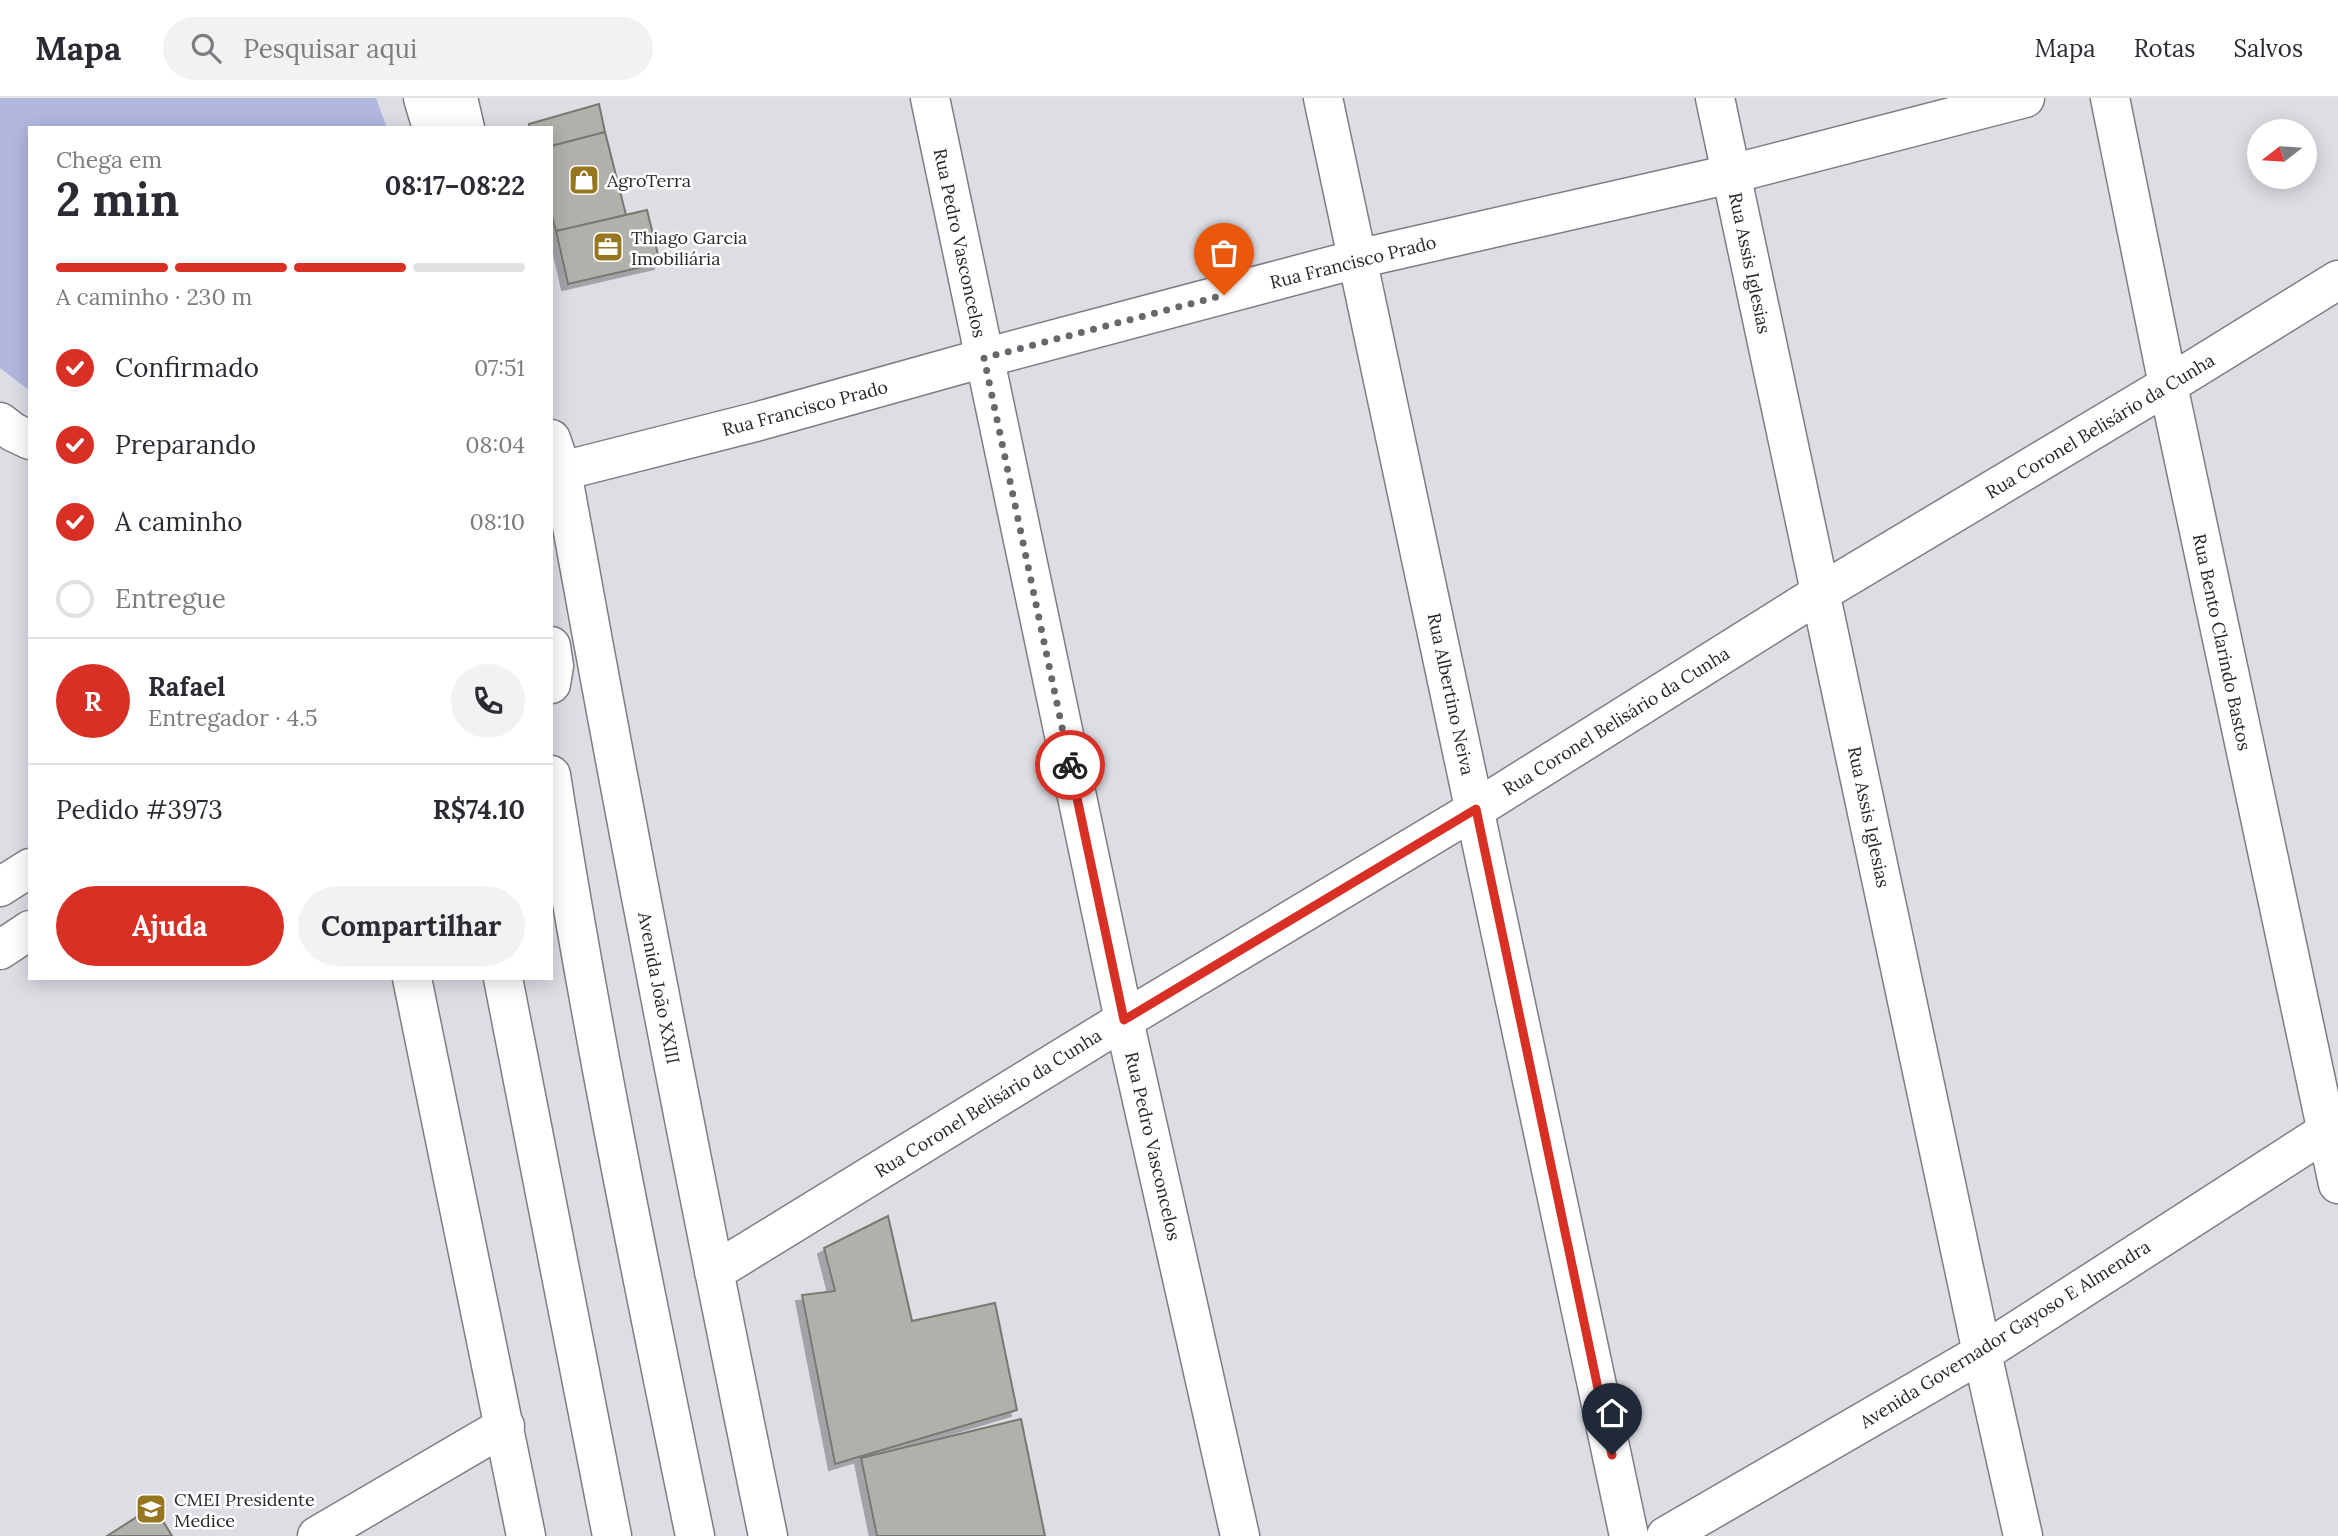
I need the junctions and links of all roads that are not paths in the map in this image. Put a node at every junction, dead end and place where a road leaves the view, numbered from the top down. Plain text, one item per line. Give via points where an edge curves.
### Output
1 (930, 98) edge
2 (1323, 98) edge
3 (1715, 98) edge
4 (2025, 98) edge
5 (2110, 98) edge
6 (434, 106) edge
7 (462, 126) edge
8 (1731, 174) junction
9 (1357, 259) junction
10 (2338, 280) edge
11 (984, 358) junction
12 (2168, 385) junction
13 (0, 422) edge
14 (28, 439) edge
15 (0, 447) edge
16 (557, 455) edge
17 (28, 457) edge
18 (1822, 592) junction
19 (553, 788) edge
20 (1476, 809) junction
21 (28, 869) edge
22 (0, 887) edge
23 (28, 931) edge
24 (0, 950) edge
25 (412, 980) edge
26 (503, 980) edge
27 (1124, 1020) junction
28 (2333, 1127) edge
29 (2338, 1184) edge
30 (714, 1272) junction
31 (1982, 1353) junction
32 (505, 1426) junction
33 (317, 1536) edge
34 (526, 1536) edge
35 (612, 1536) edge
36 (695, 1536) edge
37 (768, 1536) edge
38 (1240, 1536) edge
39 (1629, 1536) edge
40 (1666, 1536) edge
41 (2023, 1536) edge

1 - 11 street, Rua Pedro Vasconcelos
2 - 9 street, Rua Albertino Neiva
3 - 8 street, Rua Assis Iglesias
4 - 8 street, Rua Francisco Prado
5 - 12 street, Rua Bento Clarindo Bastos
6 - 7 street
8 - 9 street, Rua Francisco Prado
8 - 18 street, Rua Assis Iglesias
9 - 11 street, Rua Francisco Prado
9 - 20 street, Rua Albertino Neiva
10 - 12 street, Rua Coronel Belisário da Cunha
11 - 16 street, Rua Francisco Prado via 759,421
11 - 27 street, Rua Pedro Vasconcelos
12 - 18 street, Rua Coronel Belisário da Cunha
12 - 28 street, Rua Bento Clarindo Bastos via 2298,1000
13 - 14 street
15 - 17 street
16 - 30 street, Avenida João XXIII
18 - 20 street, Rua Coronel Belisário da Cunha
18 - 31 street, Rua Assis Iglesias
19 - 36 street via 611,1123
20 - 27 street, Rua Coronel Belisário da Cunha
20 - 39 street, Rua Albertino Neiva
21 - 22 street
23 - 24 street
25 - 32 street
26 - 35 street
27 - 30 street, Rua Coronel Belisário da Cunha
27 - 38 street, Rua Pedro Vasconcelos
28 - 29 street, Rua Bento Clarindo Bastos
28 - 31 street, Avenida Governador Gayoso E Almendra
30 - 37 street, Avenida João XXIII
31 - 40 street, Avenida Governador Gayoso E Almendra
31 - 41 street, Rua Assis Iglesias
32 - 33 street
32 - 34 street

